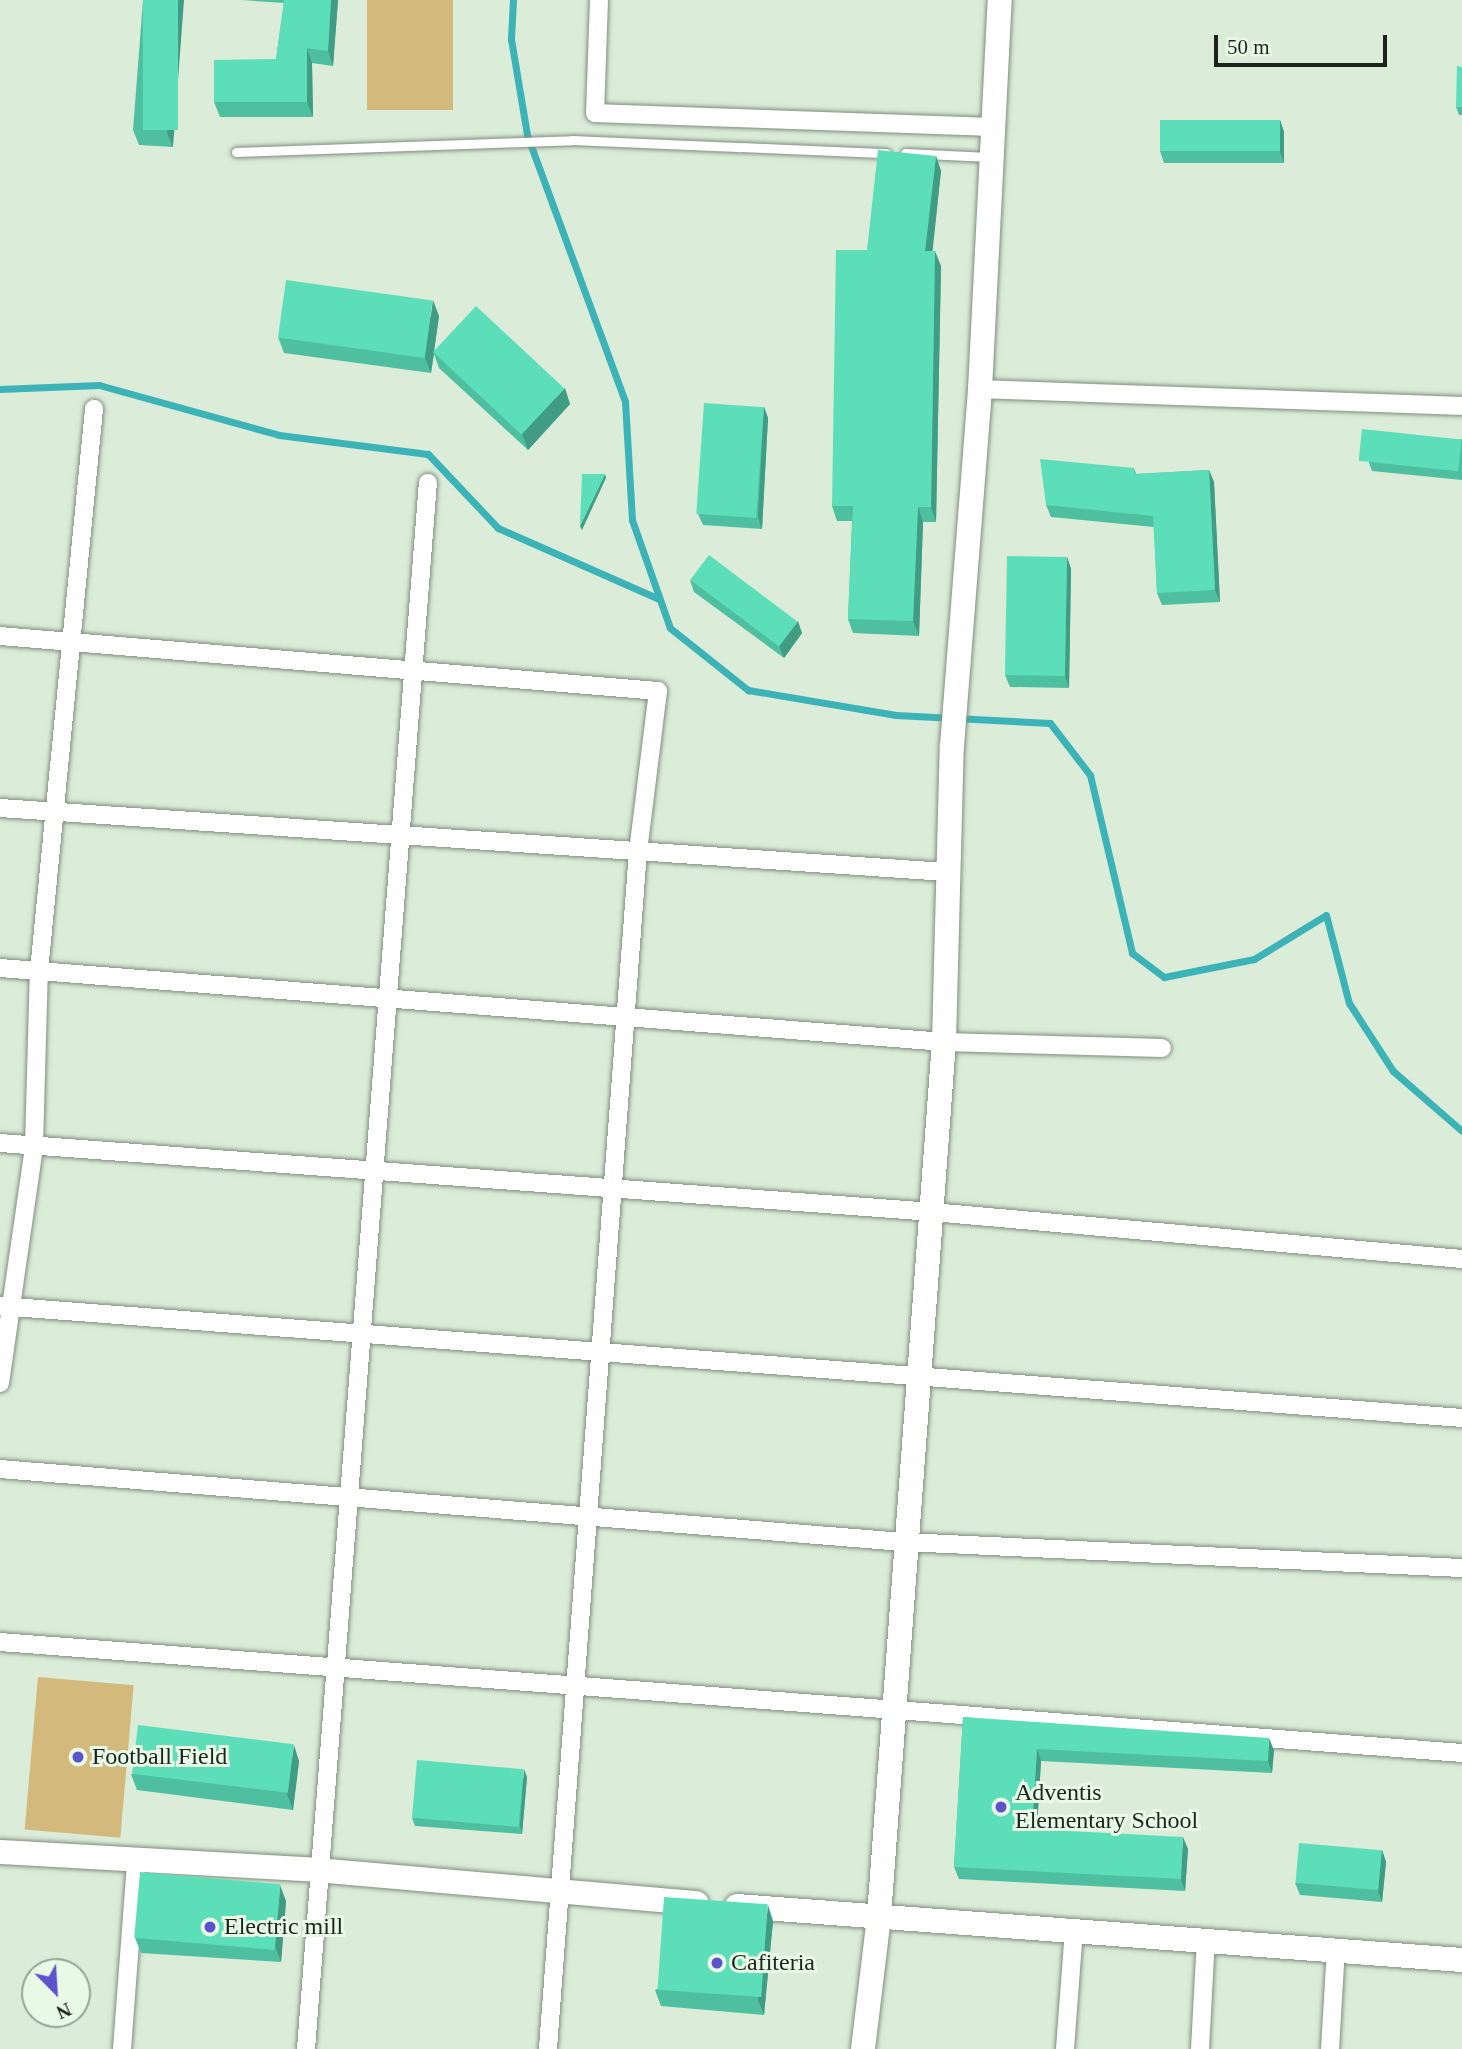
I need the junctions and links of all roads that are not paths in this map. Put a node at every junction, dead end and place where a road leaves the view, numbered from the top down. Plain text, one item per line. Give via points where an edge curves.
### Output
1 (599, 0) edge
2 (1000, 0) edge
3 (991, 127) junction
4 (236, 152) dead end
5 (990, 157) junction
6 (980, 389) junction
7 (1462, 405) edge
8 (94, 409) dead end
9 (428, 483) dead end
10 (0, 636) edge
11 (71, 642) junction
12 (416, 671) junction
13 (0, 808) edge
14 (58, 812) junction
15 (400, 835) junction
16 (638, 851) junction
17 (946, 872) junction
18 (0, 968) edge
19 (39, 971) junction
20 (385, 999) junction
21 (625, 1017) junction
22 (944, 1042) junction
23 (1162, 1048) dead end
24 (0, 1143) edge
25 (34, 1146) junction
26 (371, 1170) junction
27 (616, 1188) junction
28 (932, 1212) junction
29 (1462, 1259) edge
30 (4, 1306) edge
31 (361, 1335) junction
32 (606, 1352) junction
33 (920, 1375) junction
34 (0, 1383) edge
35 (1462, 1418) edge
36 (0, 1469) edge
37 (347, 1497) junction
38 (590, 1517) junction
39 (904, 1542) junction
40 (1462, 1568) edge
41 (0, 1643) edge
42 (334, 1667) junction
43 (575, 1690) junction
44 (890, 1710) junction
45 (1462, 1753) edge
46 (0, 1852) edge
47 (136, 1861) junction
48 (317, 1870) junction
49 (558, 1893) junction
50 (879, 1916) junction
51 (1074, 1929) junction
52 (1206, 1938) junction
53 (1336, 1948) junction
54 (1462, 1960) edge
55 (122, 2049) edge
56 (306, 2049) edge
57 (548, 2049) edge
58 (863, 2049) edge
59 (1065, 2049) edge
60 (1200, 2049) edge
61 (1330, 2049) edge

1 - 3 street via 594,113
2 - 3 street
3 - 5 street
4 - 5 lane via 572,140
5 - 6 street
6 - 7 street
6 - 17 street
8 - 11 street
9 - 12 street
10 - 11 street
11 - 12 street
11 - 14 street
12 - 15 street
12 - 16 street via 658,691
13 - 14 street
14 - 15 street
14 - 19 street
15 - 16 street
15 - 20 street
16 - 17 street
16 - 21 street
17 - 22 street
18 - 19 street
19 - 20 street
19 - 25 street
20 - 21 street
20 - 26 street
21 - 22 street
21 - 27 street
22 - 23 street
22 - 28 street
24 - 25 street
25 - 26 street
25 - 30 street
26 - 27 street
26 - 31 street
27 - 28 street
27 - 32 street
28 - 29 street
28 - 33 street
30 - 31 street
30 - 34 street
31 - 32 street
31 - 37 street
32 - 33 street
32 - 38 street
33 - 35 street
33 - 39 street
36 - 37 street
37 - 38 street
37 - 42 street
38 - 39 street
38 - 43 street
39 - 40 street
39 - 44 street
41 - 42 street
42 - 43 street
42 - 48 street
43 - 44 street
43 - 49 street
44 - 45 street
44 - 50 street
46 - 47 street
47 - 48 street
47 - 55 street
48 - 49 street
48 - 56 street
49 - 50 street
49 - 57 street
50 - 51 street
50 - 58 street
51 - 52 street
51 - 59 street
52 - 53 street
52 - 60 street
53 - 54 street
53 - 61 street

